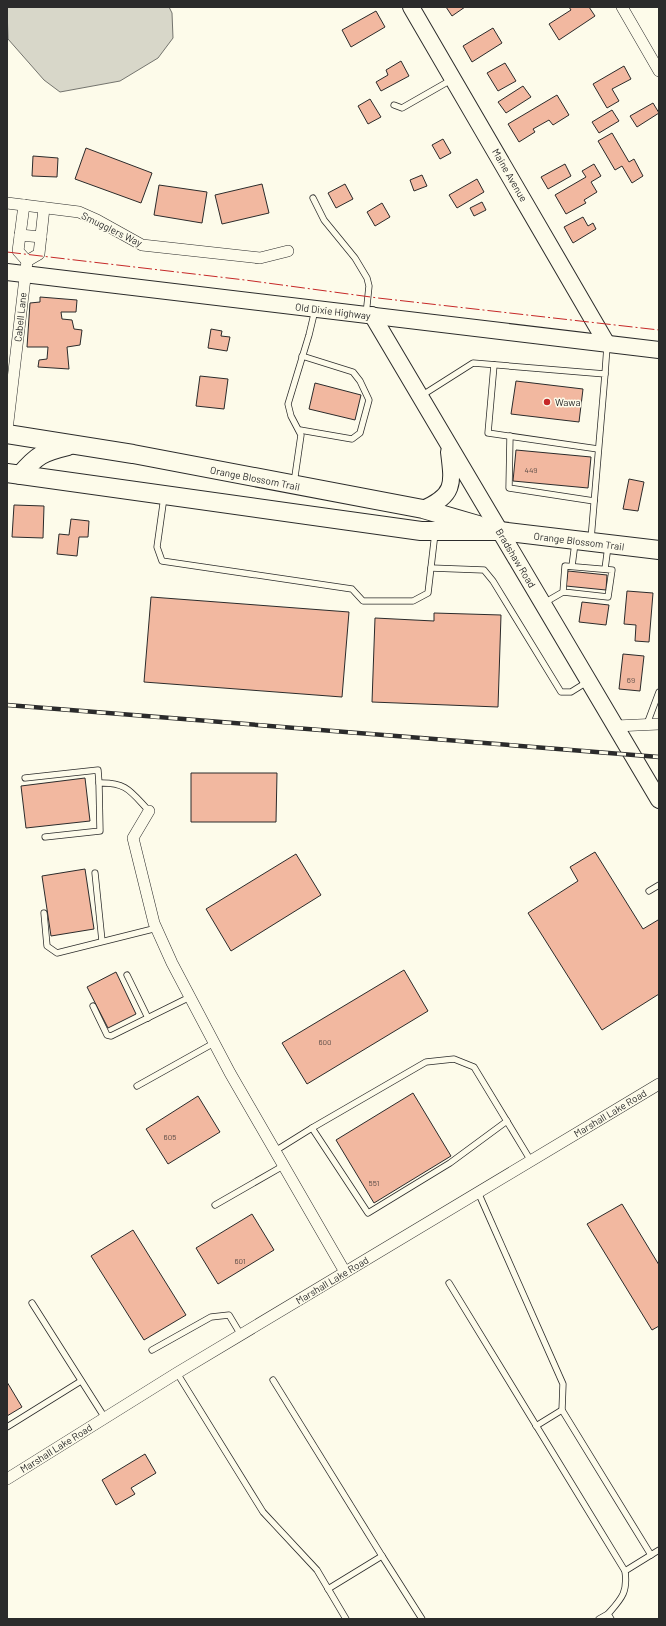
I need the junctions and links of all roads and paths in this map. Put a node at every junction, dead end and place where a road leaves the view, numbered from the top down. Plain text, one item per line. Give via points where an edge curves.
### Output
1 (411, 7) edge
2 (622, 7) edge
3 (659, 71) edge
4 (454, 78) junction
5 (394, 105) dead end
6 (313, 198) dead end
7 (7, 203) edge
8 (24, 205) junction
9 (44, 208) junction
10 (20, 235) junction
11 (41, 237) junction
12 (288, 251) dead end
13 (26, 268) junction
14 (7, 272) edge
15 (315, 309) junction
16 (369, 315) junction
17 (608, 344) junction
18 (659, 350) edge
19 (302, 356) junction
20 (494, 365) junction
21 (605, 374) junction
22 (419, 397) junction
23 (7, 430) edge
24 (300, 430) junction
25 (7, 434) edge
26 (510, 436) junction
27 (75, 444) junction
28 (448, 447) junction
29 (598, 449) junction
30 (14, 474) edge
31 (293, 485) junction
32 (165, 495) junction
33 (594, 502) junction
34 (423, 509) junction
35 (435, 531) junction
36 (500, 531) junction
37 (583, 541) junction
38 (608, 544) junction
39 (659, 550) edge
40 (572, 566) junction
41 (430, 568) junction
42 (605, 569) junction
43 (594, 589) dead end
44 (562, 592) junction
45 (593, 596) junction
46 (543, 603) junction
47 (589, 680) junction
48 (659, 692) edge
49 (647, 724) junction
50 (659, 724) edge
51 (616, 726) junction
52 (25, 778) dead end
53 (99, 783) junction
54 (659, 800) edge
55 (149, 810) joint
56 (45, 837) dead end
57 (96, 873) dead end
58 (659, 885) edge
59 (649, 891) dead end
60 (44, 913) dead end
61 (157, 928) junction
62 (102, 941) junction
63 (127, 975) dead end
64 (190, 997) junction
65 (93, 1006) dead end
66 (148, 1018) junction
67 (214, 1044) junction
68 (659, 1084) edge
69 (137, 1086) dead end
70 (507, 1121) junction
71 (312, 1128) junction
72 (275, 1151) junction
73 (531, 1161) junction
74 (283, 1166) junction
75 (478, 1192) junction
76 (215, 1205) dead end
77 (345, 1272) junction
78 (449, 1283) dead end
79 (32, 1303) dead end
80 (241, 1335) junction
81 (152, 1350) dead end
82 (177, 1373) junction
83 (274, 1380) dead end
84 (81, 1381) junction
85 (562, 1410) junction
86 (105, 1418) junction
87 (536, 1426) junction
88 (7, 1427) edge
89 (7, 1478) edge
90 (659, 1550) edge
91 (651, 1555) junction
92 (382, 1556) junction
93 (625, 1571) junction
94 (328, 1589) junction
95 (609, 1616) edge
96 (346, 1619) edge
97 (422, 1619) edge
98 (599, 1619) edge

1 - 4 street, Maine Avenue
2 - 3 street
4 - 5 lane via 402,108
4 - 17 street, Maine Avenue
6 - 16 lane via 324,220 367,278
7 - 8 street, Smugglers Way
8 - 9 street, Smugglers Way
8 - 10 street
9 - 11 street
9 - 12 street, Smugglers Way via 79,212 142,244 260,258
10 - 11 street
10 - 13 street via 18,251
11 - 13 street via 39,254
13 - 14 street, Old Dixie Highway
13 - 15 street, Old Dixie Highway
13 - 23 street, Cabell Lane
15 - 16 street, Old Dixie Highway
15 - 19 lane
16 - 17 street, Old Dixie Highway
16 - 22 street, Bradshaw Road
17 - 18 street, Old Dixie Highway
17 - 21 lane
19 - 24 lane via 288,404 291,416
19 - 24 lane via 353,372 369,400 360,433 352,439
20 - 21 lane
20 - 22 lane via 474,363
20 - 26 lane via 488,433
21 - 29 lane
22 - 28 street, Bradshaw Road
24 - 31 lane via 301,440
25 - 27 main road, Orange Blossom Trail
26 - 29 lane
26 - 33 lane via 509,488
27 - 30 main road via 46,451
27 - 31 main road, Orange Blossom Trail
28 - 34 street via 452,477 450,490 437,503
28 - 36 street, Bradshaw Road
29 - 33 lane
30 - 32 main road, Orange Blossom Trail
31 - 34 main road, Orange Blossom Trail
32 - 35 main road, Orange Blossom Trail
32 - 41 lane via 157,547 162,561 352,589 363,601 413,601 428,593
33 - 37 lane
34 - 36 main road, Orange Blossom Trail
35 - 36 main road, Orange Blossom Trail
35 - 41 lane
36 - 37 main road, Orange Blossom Trail
36 - 46 street, Bradshaw Road
37 - 38 main road, Orange Blossom Trail
37 - 40 lane
38 - 39 main road, Orange Blossom Trail
38 - 42 lane
40 - 42 lane via 581,570
40 - 44 lane via 565,566
41 - 47 lane via 484,570 561,692 571,692
42 - 45 lane via 612,570 608,597
43 - 45 lane
44 - 45 lane via 579,591
44 - 46 lane
46 - 47 street, Bradshaw Road
47 - 51 street, Bradshaw Road
48 - 49 lane
49 - 50 street
49 - 51 street
51 - 54 street, Bradshaw Road
52 - 53 lane via 98,770
53 - 55 lane via 111,782 127,788
53 - 56 lane via 100,831
55 - 61 street via 133,838
57 - 62 lane
58 - 59 lane
60 - 62 lane via 47,946 57,953
61 - 62 lane
61 - 64 street
63 - 66 lane
64 - 66 lane
64 - 67 street
65 - 66 lane via 107,1034 111,1036
67 - 69 lane
67 - 72 street
68 - 73 street, Marshall Lake Road
70 - 71 lane via 474,1067 454,1059 426,1062
70 - 71 lane via 450,1163 368,1213
70 - 73 lane
71 - 72 lane
72 - 74 street
73 - 75 street, Marshall Lake Road
74 - 76 lane
74 - 77 street
75 - 77 street, Marshall Lake Road
75 - 85 lane via 563,1384
77 - 80 street, Marshall Lake Road
78 - 87 lane
79 - 84 lane
80 - 81 lane via 229,1315 211,1317
80 - 82 street, Marshall Lake Road
82 - 86 street, Marshall Lake Road
82 - 94 lane via 263,1512 317,1570
83 - 92 lane
84 - 86 lane
84 - 88 lane
85 - 87 lane
85 - 91 lane
86 - 89 street, Marshall Lake Road
87 - 93 lane
90 - 91 lane
91 - 93 lane
92 - 94 lane
92 - 97 lane
93 - 95 lane via 627,1583 623,1597
94 - 96 lane
95 - 98 lane

